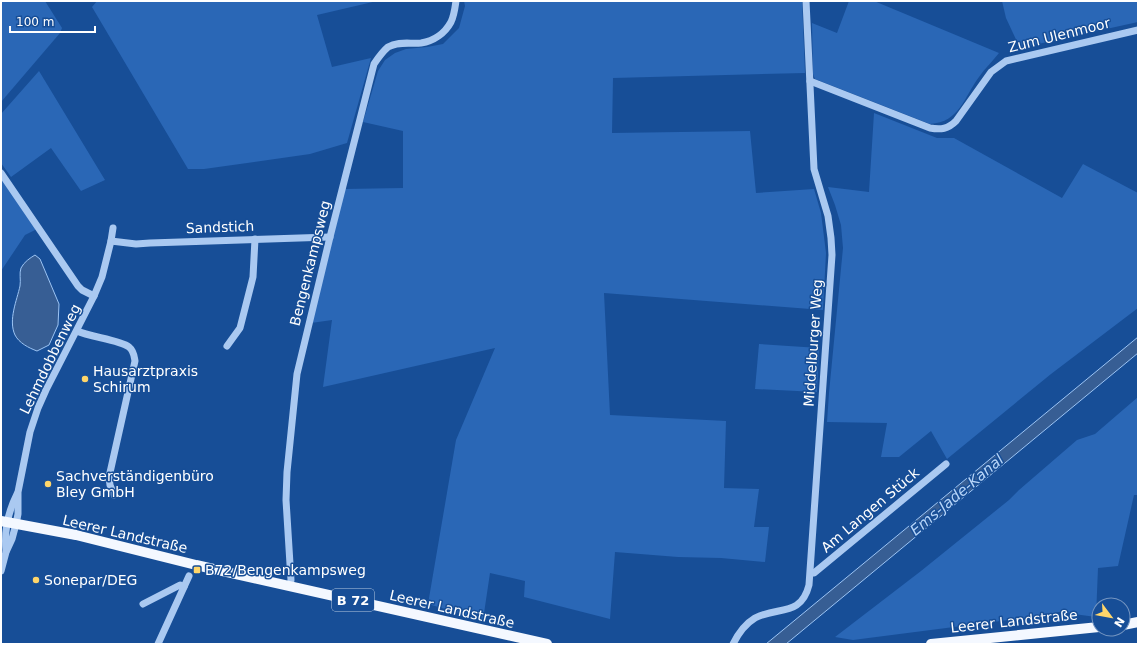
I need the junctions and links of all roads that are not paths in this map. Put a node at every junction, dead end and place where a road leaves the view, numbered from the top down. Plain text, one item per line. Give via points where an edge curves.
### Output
1 (456, 1) edge
2 (806, 1) edge
3 (1138, 30) edge
4 (810, 81) junction
5 (1, 173) edge
6 (113, 228) dead end
7 (330, 237) junction
8 (255, 239) junction
9 (111, 241) junction
10 (94, 296) junction
11 (77, 331) junction
12 (227, 346) dead end
13 (946, 464) dead end
14 (114, 496) dead end
15 (8, 522) edge
16 (1, 572) edge
17 (811, 574) junction
18 (189, 576) dead end
19 (290, 586) junction
20 (184, 587) junction
21 (143, 604) dead end
22 (1091, 628) edge
23 (158, 644) edge
24 (547, 644) edge
25 (733, 644) edge
26 (931, 644) edge

1 - 7 street, Bengenkampsweg via 451,21 442,33 421,43 405,42 389,47 380,54 374,64
2 - 4 street, Middelburger Weg
3 - 4 street, Zum Ulenmoor via 1006,61 991,72 956,121 939,130
4 - 17 street, Middelburger Weg via 814,169 828,216 832,255
5 - 10 street, Lehmdobbenweg via 78,286
6 - 9 street
7 - 8 street, Sandstich
7 - 19 street, Bengenkampsweg via 297,374 294,400 286,500
8 - 9 street, Sandstich via 150,244
8 - 12 street via 254,270 240,328
9 - 10 street via 102,277
10 - 11 street, Lehmdobbenweg
11 - 14 street via 128,346 134,353 135,361 109,477
11 - 15 street, Lehmdobbenweg via 38,408 30,432 18,492 18,514
13 - 17 street, Am Langen Stück
15 - 16 street, Lehmdobbenweg via 12,539
15 - 19 main road, Leerer Landstraße / B 72 via 76,535
17 - 25 street, Middelburger Weg via 807,593 799,604 756,618 744,627
18 - 20 street
19 - 24 main road, Leerer Landstraße / B 72
20 - 21 street via 180,585
20 - 23 street
22 - 26 main road, Leerer Landstraße

